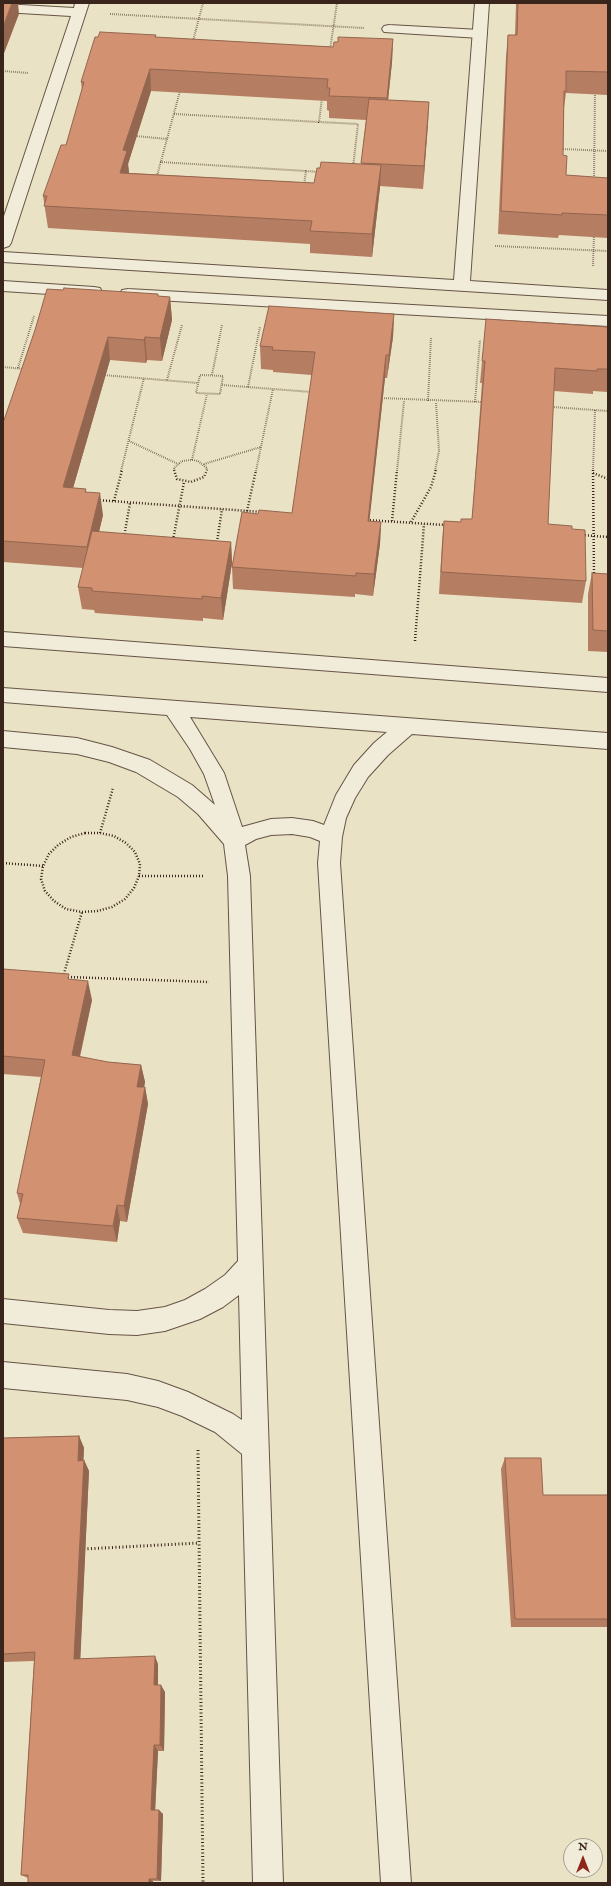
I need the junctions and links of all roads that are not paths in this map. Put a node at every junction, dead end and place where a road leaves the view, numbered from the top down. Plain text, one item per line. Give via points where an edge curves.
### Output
1 (482, 3) edge
2 (3, 8) edge
3 (80, 8) edge
4 (389, 29) road end
5 (480, 34) junction
6 (3, 243) edge
7 (3, 257) edge
8 (3, 286) edge
9 (462, 286) junction
10 (608, 295) edge
11 (608, 321) edge
12 (3, 639) edge
13 (608, 685) edge
14 (3, 695) edge
15 (174, 709) junction
16 (408, 726) junction
17 (3, 739) edge
18 (608, 741) edge
19 (332, 837) junction
20 (234, 841) junction
21 (251, 1265) junction
22 (3, 1311) edge
23 (3, 1374) edge
24 (256, 1448) junction
25 (268, 1883) edge
26 (396, 1883) edge

1 - 5 street
2 - 3 street
3 - 6 street
4 - 5 street
5 - 9 street
7 - 9 street
8 - 11 street
9 - 10 street
12 - 13 street
14 - 15 street
15 - 16 street
15 - 20 street via 214,773 231,821
16 - 18 street
16 - 19 street via 381,749 361,771 346,795 336,818
17 - 20 street via 76,746 143,766 185,791 206,808
19 - 20 street via 313,829 292,826 251,832
19 - 26 street via 329,863
20 - 21 street via 239,876
21 - 22 street via 234,1283 214,1298 165,1319 137,1323 109,1322
21 - 24 street
23 - 24 street via 127,1387 158,1394 224,1423
24 - 25 street

